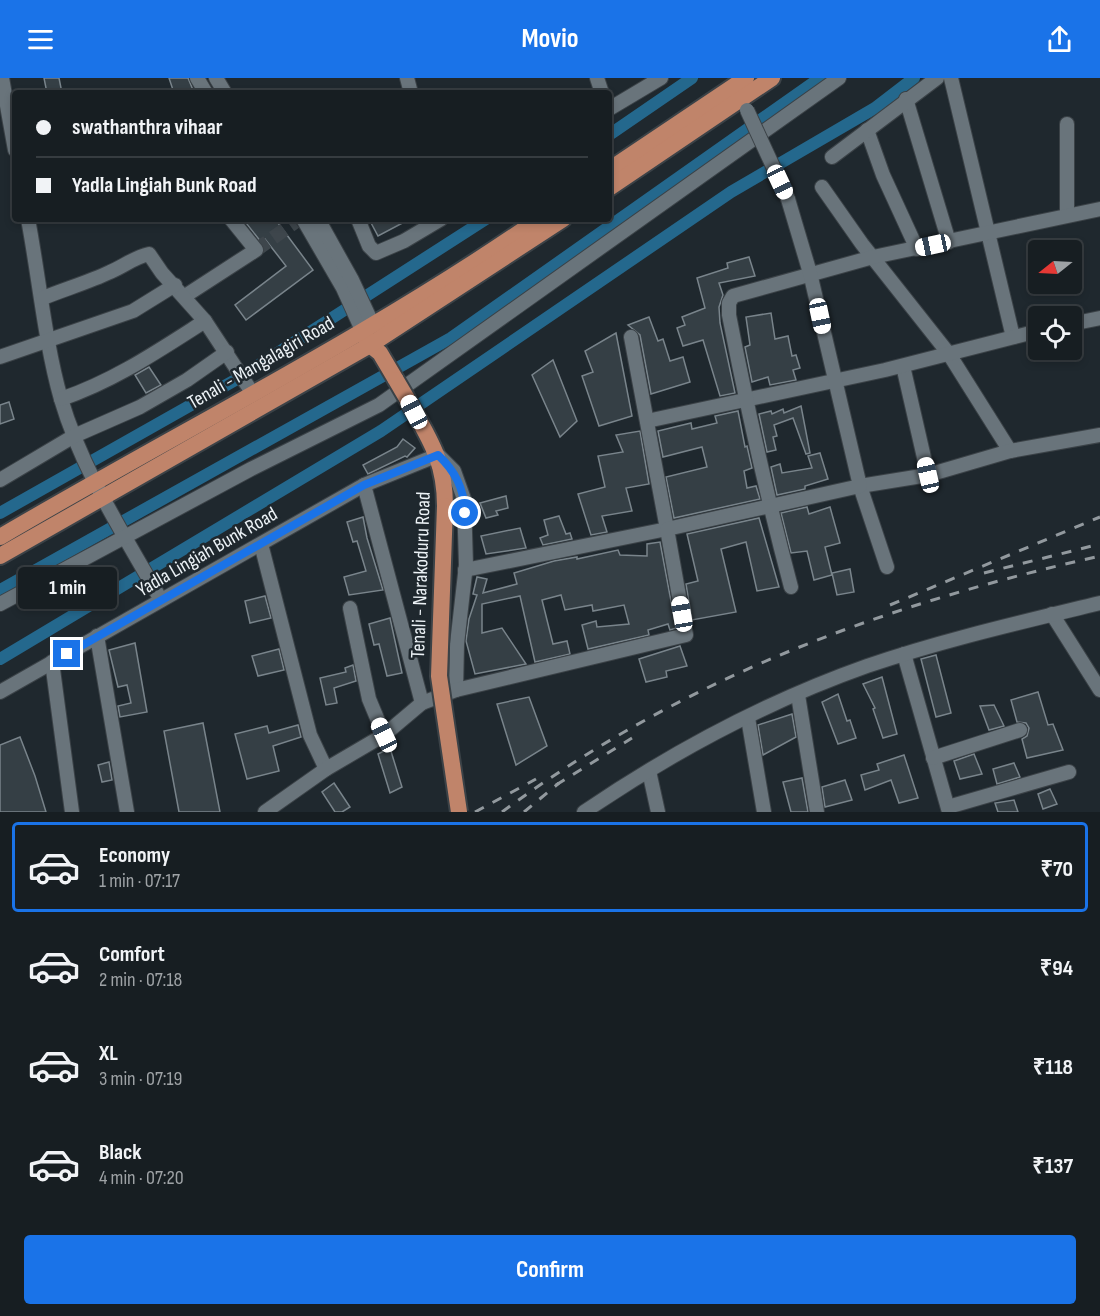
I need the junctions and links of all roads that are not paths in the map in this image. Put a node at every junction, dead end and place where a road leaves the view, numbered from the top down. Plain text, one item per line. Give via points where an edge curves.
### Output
1 (2, 78) edge
2 (661, 78) edge
3 (772, 78) edge
4 (839, 78) edge
5 (937, 78) edge
6 (951, 78) edge
7 (740, 90) edge
8 (906, 99) junction
9 (612, 107) edge
10 (1067, 124) dead end
11 (867, 130) junction
12 (12, 133) edge
13 (832, 157) dead end
14 (612, 168) edge
15 (612, 186) edge
16 (822, 187) dead end
17 (1100, 209) edge
18 (1067, 214) junction
19 (29, 222) edge
20 (233, 222) edge
21 (301, 222) edge
22 (319, 222) edge
23 (359, 222) edge
24 (436, 222) edge
25 (535, 222) edge
26 (558, 222) edge
27 (989, 232) junction
28 (949, 242) junction
29 (917, 249) junction
30 (873, 257) junction
31 (810, 273) junction
32 (460, 279) junction
33 (348, 284) junction
34 (175, 285) junction
35 (185, 296) junction
36 (43, 298) junction
37 (1100, 318) edge
38 (205, 321) junction
39 (1082, 322) edge
40 (370, 332) junction
41 (1028, 333) edge
42 (631, 337) dead end
43 (1013, 337) junction
44 (50, 341) junction
45 (949, 354) junction
46 (229, 355) junction
47 (0, 357) edge
48 (903, 366) junction
49 (834, 380) junction
50 (250, 388) junction
51 (61, 399) junction
52 (746, 399) junction
53 (647, 421) junction
54 (1100, 435) edge
55 (77, 441) junction
56 (434, 449) junction
57 (1010, 452) junction
58 (928, 475) junction
59 (93, 476) junction
60 (0, 480) edge
61 (364, 485) junction
62 (860, 486) junction
63 (106, 503) junction
64 (769, 506) junction
65 (667, 529) junction
66 (123, 532) junction
67 (0, 537) edge
68 (261, 544) junction
69 (0, 556) edge
70 (887, 567) dead end
71 (465, 570) junction
72 (791, 587) dead end
73 (161, 600) junction
74 (1100, 603) edge
75 (0, 604) edge
76 (350, 608) dead end
77 (1052, 614) junction
78 (97, 636) junction
79 (904, 654) junction
80 (52, 662) junction
81 (456, 690) junction
82 (1100, 690) edge
83 (0, 692) edge
84 (798, 695) junction
85 (422, 704) junction
86 (748, 718) junction
87 (1020, 730) dead end
88 (384, 735) junction
89 (933, 758) junction
90 (326, 770) junction
91 (649, 771) junction
92 (1069, 771) dead end
93 (948, 809) edge
94 (72, 812) edge
95 (127, 812) edge
96 (265, 812) edge
97 (459, 812) edge
98 (584, 812) edge
99 (658, 812) edge
100 (764, 812) edge
101 (817, 812) edge

1 - 12 street
2 - 9 street
3 - 7 main road
4 - 66 street via 379,405
5 - 8 street
6 - 27 street
7 - 14 main road
7 - 15 main road
7 - 31 street, bridge via 788,199
8 - 11 street
8 - 28 street
10 - 18 street
11 - 13 street
11 - 29 street via 883,176
16 - 30 street
17 - 18 street
18 - 27 street
19 - 36 street
20 - 35 street via 256,250
21 - 33 street
22 - 33 street
23 - 24 street via 376,253
25 - 32 main road
26 - 32 main road
27 - 28 street
27 - 43 street
28 - 29 street
29 - 30 street
30 - 31 street
30 - 45 street
31 - 49 street
31 - 52 street via 740,292 729,303
32 - 40 main road
33 - 40 street
34 - 35 street
34 - 36 street via 149,254
34 - 44 street via 133,311
35 - 38 street
36 - 44 street
37 - 39 street
38 - 46 street
38 - 51 street via 119,375
40 - 50 main road, Tenali - Mangalagiri Road
40 - 56 main road, Tenali - Narakoduru Road, bridge
40 - 63 main road, Tenali - Mangalagiri Road
41 - 43 street
42 - 53 street
43 - 45 street
44 - 47 street
44 - 51 street
45 - 48 street
45 - 57 street
46 - 50 street
46 - 55 street
48 - 49 street
48 - 58 street
49 - 52 street
49 - 62 street
50 - 59 main road, Tenali - Mangalagiri Road
51 - 55 street
52 - 53 street
52 - 64 street
53 - 65 street
54 - 57 street
55 - 59 street
55 - 60 street
56 - 61 street, Yadla Lingiah Bunk Road
56 - 71 street via 454,471 464,499
56 - 97 main road, Tenali - Narakoduru Road, bridge via 443,472 445,506 439,676
57 - 58 street
58 - 62 street
59 - 63 street
59 - 67 main road, Tenali - Mangalagiri Road
61 - 68 street, Yadla Lingiah Bunk Road
61 - 85 street
62 - 64 street
62 - 70 street
63 - 66 street
63 - 69 main road, Tenali - Mangalagiri Road
64 - 65 street
64 - 72 street
65 - 71 street
65 - 81 street via 686,635
66 - 73 street
66 - 75 street
68 - 73 street, Yadla Lingiah Bunk Road
68 - 90 street via 310,735
71 - 81 street
73 - 78 street, Yadla Lingiah Bunk Road
74 - 77 street
76 - 88 street via 369,699
77 - 79 street
77 - 82 street
78 - 80 street, Yadla Lingiah Bunk Road
78 - 95 street
79 - 84 street
79 - 89 street
80 - 83 street, Yadla Lingiah Bunk Road
80 - 94 street
81 - 85 street
84 - 86 street
84 - 101 street
85 - 88 street
86 - 91 street
86 - 100 street
87 - 89 street
88 - 90 street
89 - 93 street
90 - 96 street
91 - 98 street
91 - 99 street
92 - 93 street

